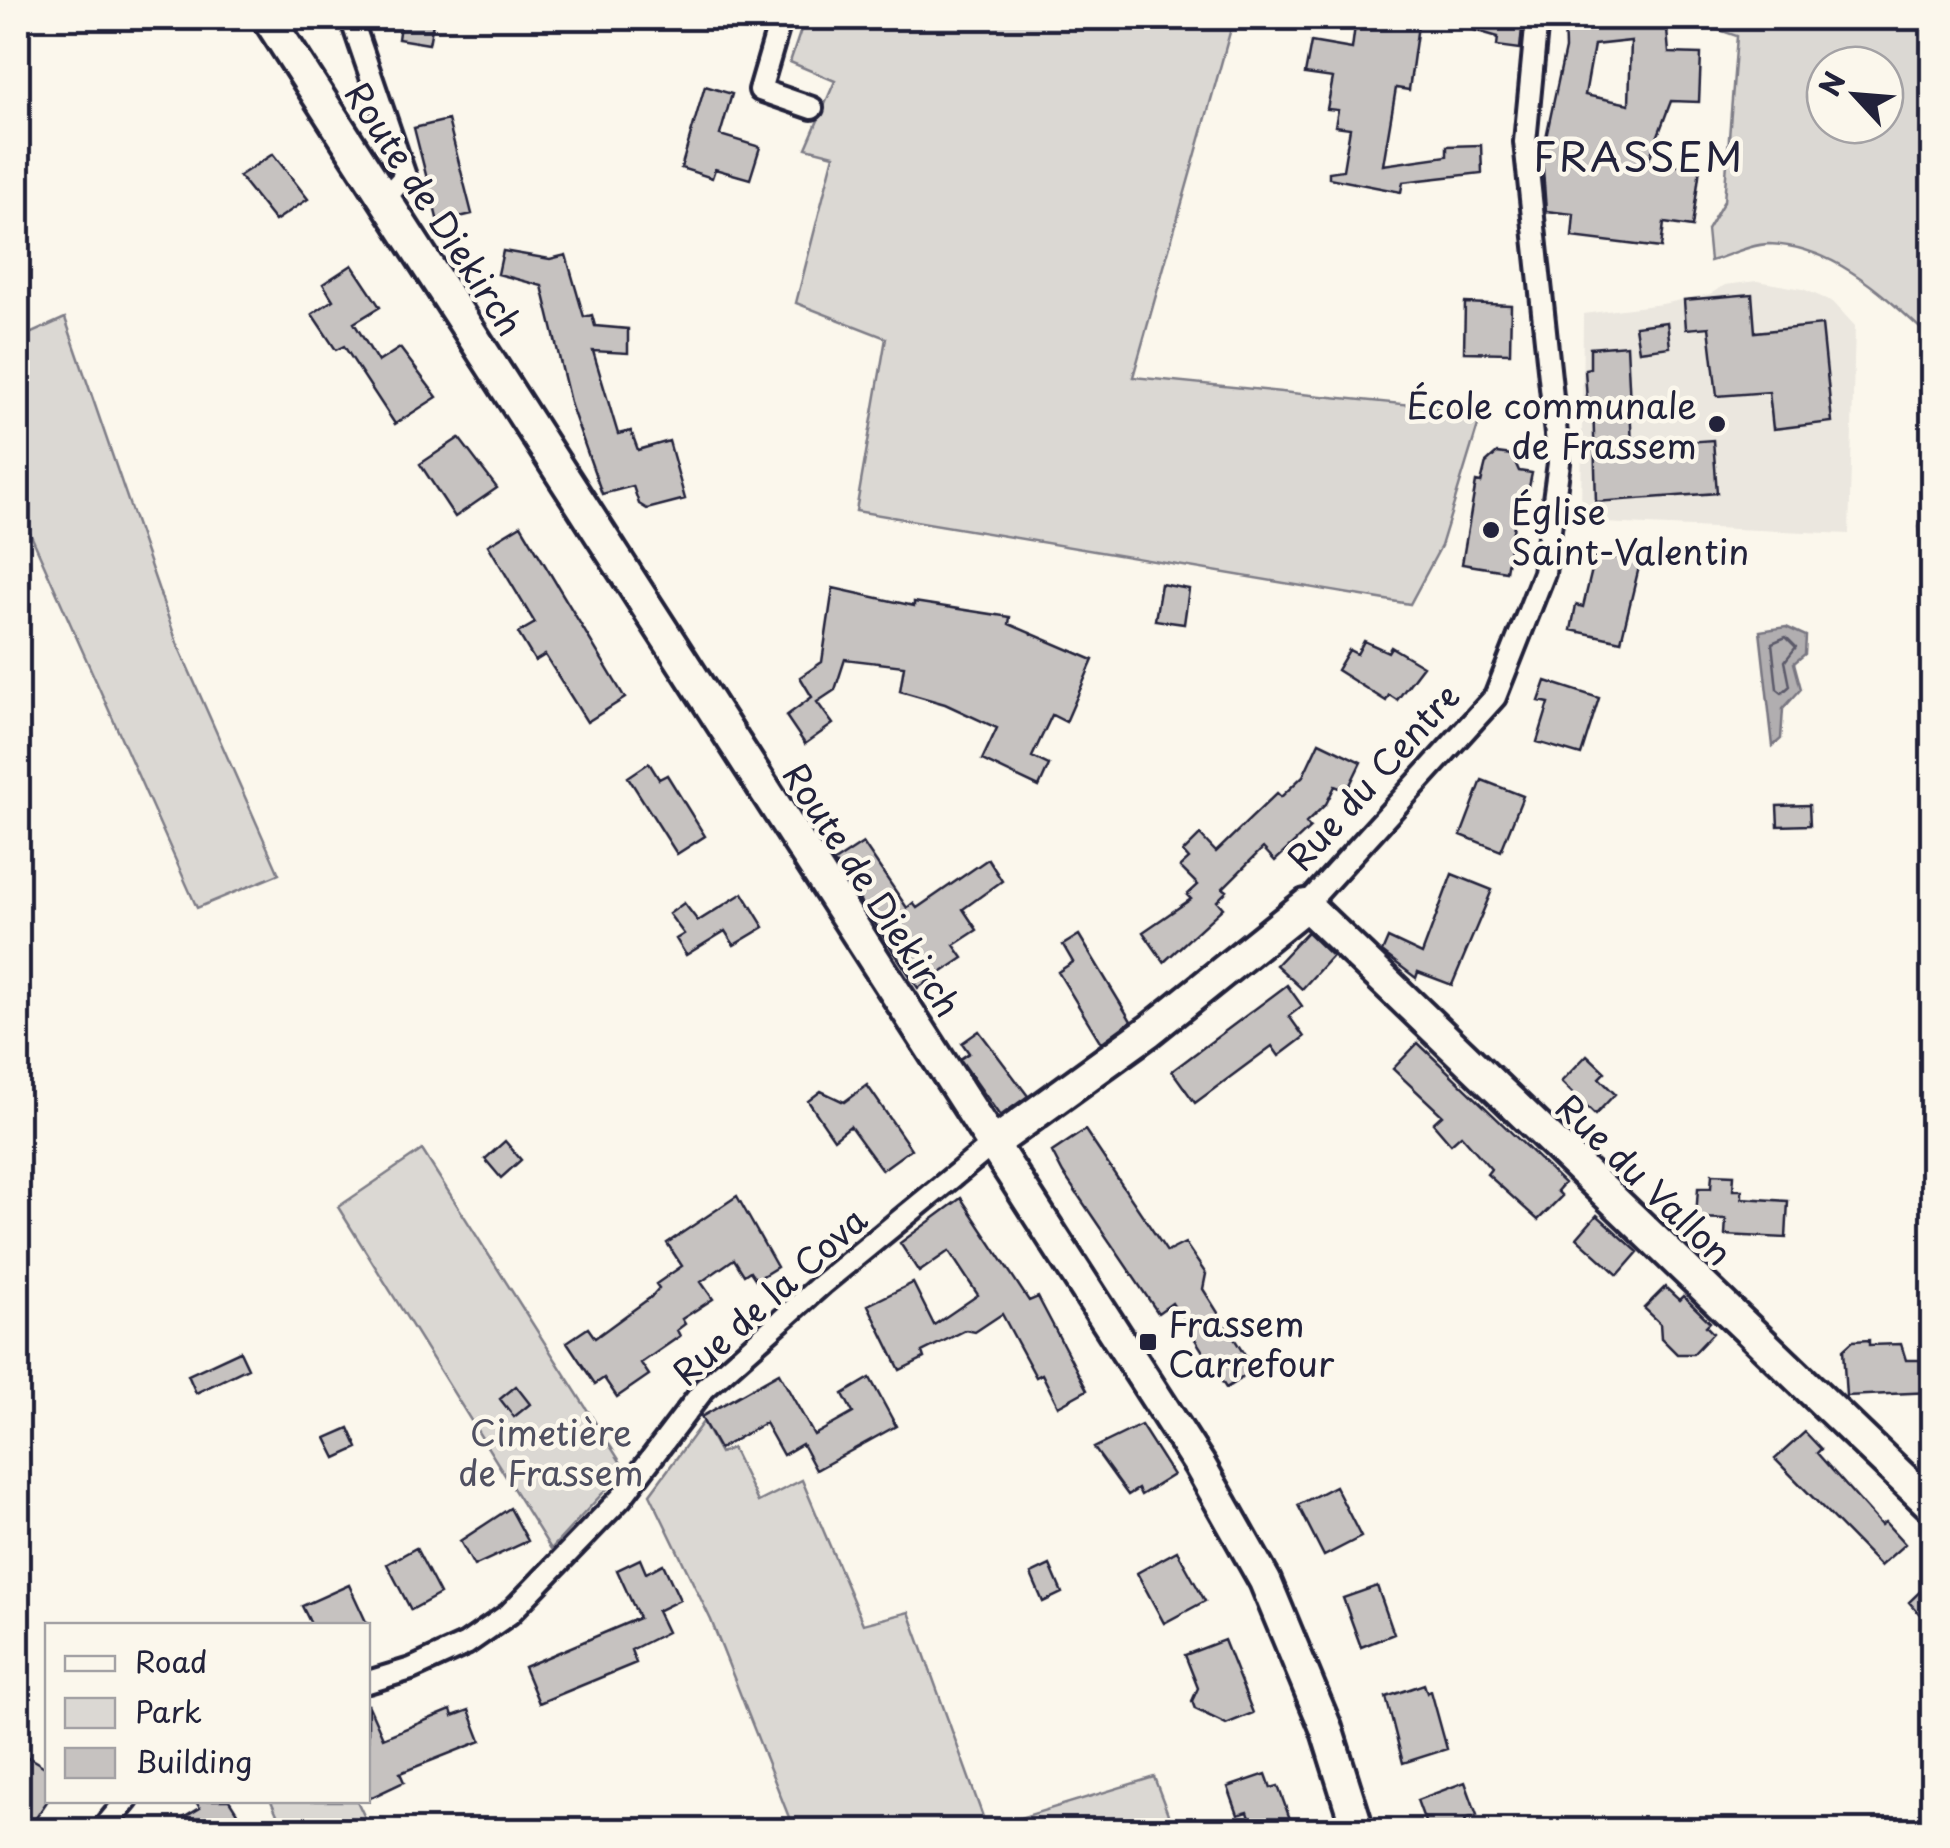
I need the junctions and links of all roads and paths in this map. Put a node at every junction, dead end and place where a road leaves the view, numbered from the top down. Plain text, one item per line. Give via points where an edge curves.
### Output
1 (268, 18) edge
2 (351, 18) edge
3 (781, 18) edge
4 (1537, 18) edge
5 (812, 108) dead end
6 (384, 199) junction
7 (1306, 905) junction
8 (993, 1144) junction
9 (1932, 1506) edge
10 (370, 1681) edge
11 (124, 1803) edge
12 (102, 1830) edge
13 (1358, 1830) edge

1 - 6 main road, Route de Diekirch
2 - 6 street via 405,176
3 - 5 street via 760,90
4 - 7 street, Rue du Centre via 1525,142 1559,463 1544,573 1495,697
6 - 8 main road, Route de Diekirch
7 - 8 main road, Rue du Centre
7 - 9 main road, Rue du Vallon
8 - 10 street, Rue de la Cova via 704,1389 621,1498 509,1614 466,1644
8 - 13 main road, Route de Diekirch via 1200,1464 1265,1581 1326,1728
11 - 12 street

